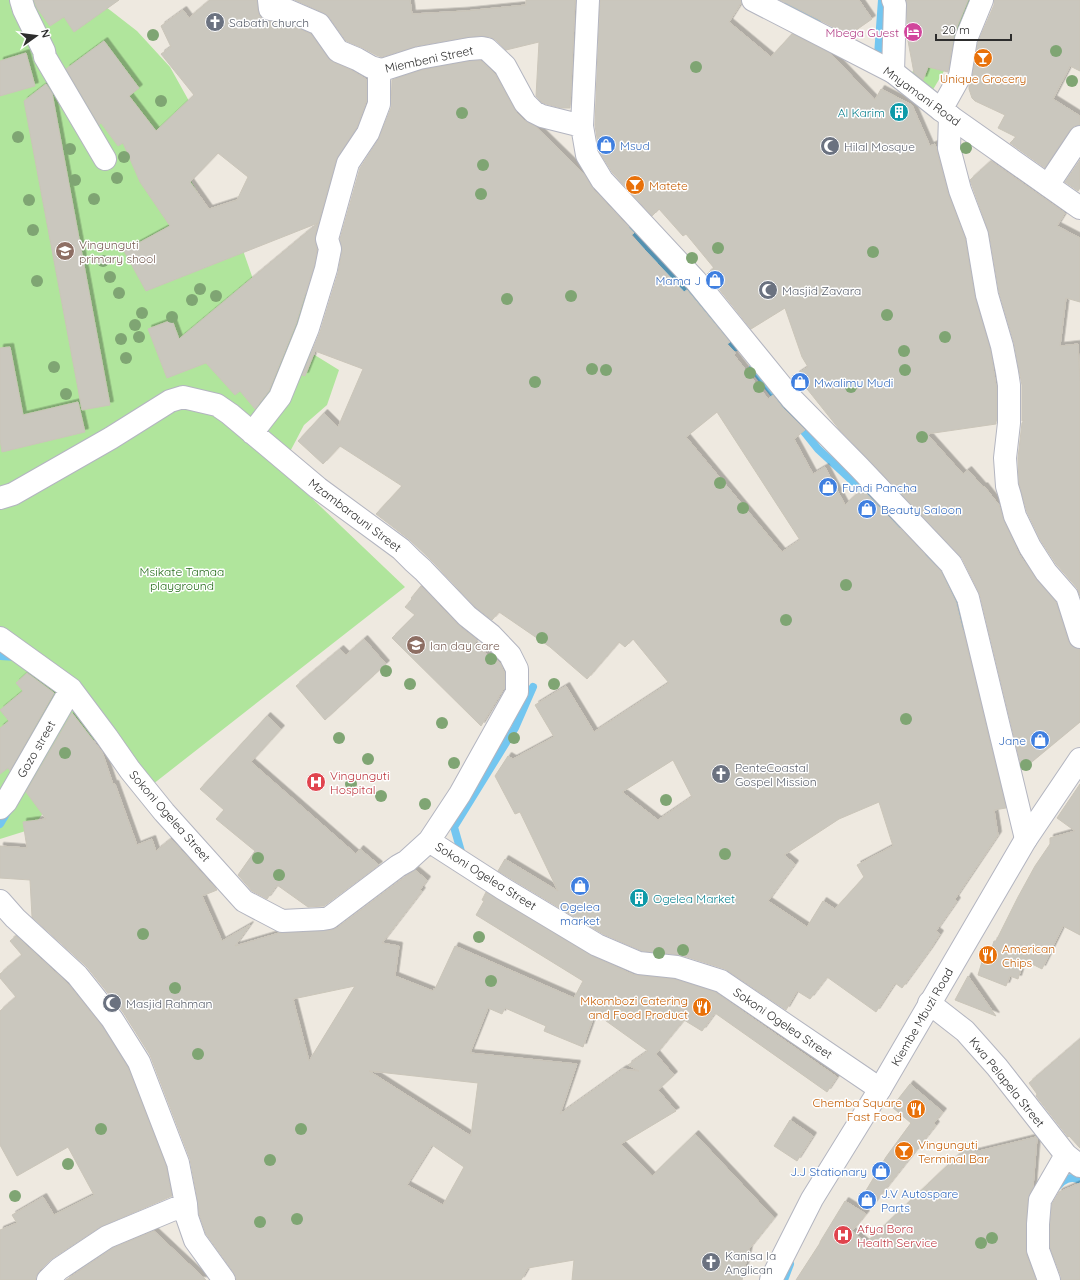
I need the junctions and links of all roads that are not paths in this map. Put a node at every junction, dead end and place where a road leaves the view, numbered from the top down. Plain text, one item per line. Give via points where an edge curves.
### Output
1 (21, 0) edge
2 (269, 0) edge
3 (588, 0) edge
4 (753, 0) edge
5 (893, 0) edge
6 (982, 0) edge
7 (382, 70) junction
8 (892, 72) junction
9 (946, 113) junction
10 (582, 126) junction
11 (1080, 137) edge
12 (105, 159) dead end
13 (1048, 185) junction
14 (1080, 208) edge
15 (252, 433) junction
16 (0, 498) edge
17 (1080, 636) edge
18 (0, 638) edge
19 (71, 689) junction
20 (1080, 759) edge
21 (0, 808) edge
22 (1026, 839) junction
23 (429, 841) junction
24 (0, 901) edge
25 (929, 1003) junction
26 (880, 1089) junction
27 (1073, 1161) edge
28 (186, 1204) junction
29 (48, 1280) edge
30 (224, 1280) edge
31 (771, 1280) edge
32 (1049, 1280) edge

1 - 12 street via 45,57
2 - 7 street, Miembeni Street via 270,9 289,11 319,24 338,52
3 - 10 street
4 - 8 street, Mnyamani Road
5 - 8 street via 895,5
6 - 9 street via 966,39 960,76
7 - 10 street, Miembeni Street via 419,58 468,49 487,49 505,66 525,103 534,112
7 - 15 street via 379,78 379,104 368,133 348,163 327,239 330,249 326,269 308,328 280,397
8 - 9 street, Mnyamani Road
9 - 13 street, Mnyamani Road
9 - 17 street via 949,148 960,190 977,235 987,295 1002,346 1009,400 1007,486 1015,516 1030,547 1046,572 1067,596
10 - 22 street via 587,155 602,180 696,281 792,399 951,564 968,598
11 - 13 street
13 - 14 street, Mnyamani Road
15 - 16 street, Mzambarauni Street via 217,405 183,397 170,401 13,494
15 - 23 street, Mzambarauni Street via 318,488 401,549 467,616 491,635 510,655 517,669 518,692 513,702 460,794
18 - 19 street, Sokoni Ogelea Street
19 - 21 street, Gozo street via 6,802
19 - 23 street, Sokoni Ogelea Street via 164,812 244,900 282,921 330,918 408,861
20 - 22 street, Kiembe Mbuzi Road
22 - 25 street, Kiembe Mbuzi Road
23 - 26 street, Sokoni Ogelea Street via 597,945 639,963 677,967 720,981
24 - 28 street via 77,975 112,1019 139,1062 178,1163
25 - 26 street, Kiembe Mbuzi Road
25 - 27 street, Kwa Pelapela Street via 965,1031
26 - 31 street, Kiembe Mbuzi Road via 812,1199
27 - 32 street via 1040,1200 1038,1250
28 - 29 street via 106,1237
28 - 30 street via 187,1217 195,1240

